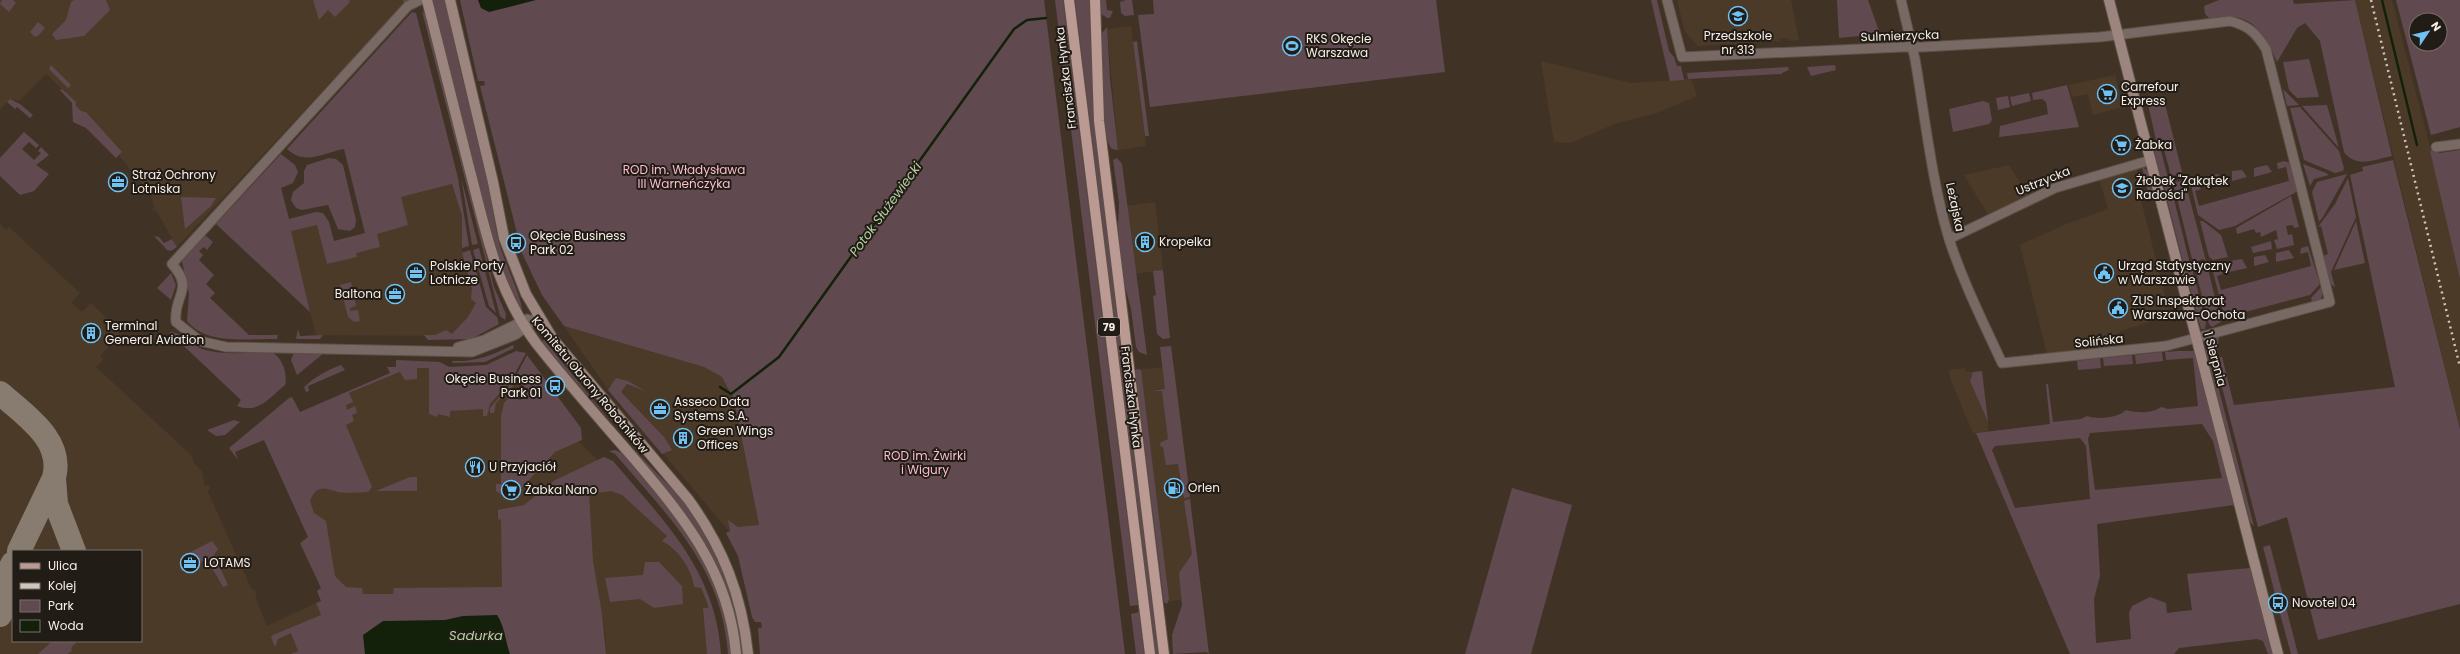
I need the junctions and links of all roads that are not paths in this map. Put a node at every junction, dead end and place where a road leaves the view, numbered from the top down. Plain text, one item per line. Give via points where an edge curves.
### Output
1 (420, 0) edge
2 (427, 0) edge
3 (450, 0) edge
4 (1069, 0) edge
5 (1095, 0) edge
6 (1667, 0) edge
7 (1901, 0) edge
8 (2110, 0) edge
9 (2118, 34) junction
10 (1912, 47) junction
11 (2460, 144) edge
12 (2436, 147) dead end
13 (2151, 160) junction
14 (1949, 238) junction
15 (537, 316) junction
16 (522, 325) junction
17 (2239, 326) joint
18 (2196, 336) junction
19 (2002, 362) joint
20 (736, 654) edge
21 (748, 654) edge
22 (1150, 654) edge
23 (1164, 654) edge
24 (2278, 654) edge

1 - 16 street via 408,6 172,264 180,273 184,284 176,322 200,341 226,347 332,347 431,351 470,345
2 - 16 street, Komitetu Obrony Robotników via 498,276
3 - 15 street, Komitetu Obrony Robotników via 504,238 516,274
4 - 22 main road, Franciszka Hynka / 79
5 - 23 main road, Franciszka Hynka / 79 via 1099,121
6 - 10 street, Sulmierzycka via 1682,57
7 - 10 street, Leżajska
8 - 9 street, 1 Sierpnia
9 - 10 street, Sulmierzycka via 2092,38
9 - 13 street, 1 Sierpnia
9 - 17 street, Sulmierzycka via 2230,21 2245,25 2257,34 2266,49 2330,302
10 - 14 street, Leżajska
11 - 12 street
13 - 14 street, Ustrzycka via 2089,176 2035,196
13 - 18 street, 1 Sierpnia
14 - 19 street, Leżajska via 1964,280
15 - 16 street
15 - 21 street, Komitetu Obrony Robotników via 566,357 688,499 708,527 734,581 745,626
16 - 20 street, Komitetu Obrony Robotników via 670,501 699,542 719,583
17 - 18 street, Solińska
18 - 19 street, Solińska via 2160,347
18 - 24 street, 1 Sierpnia

